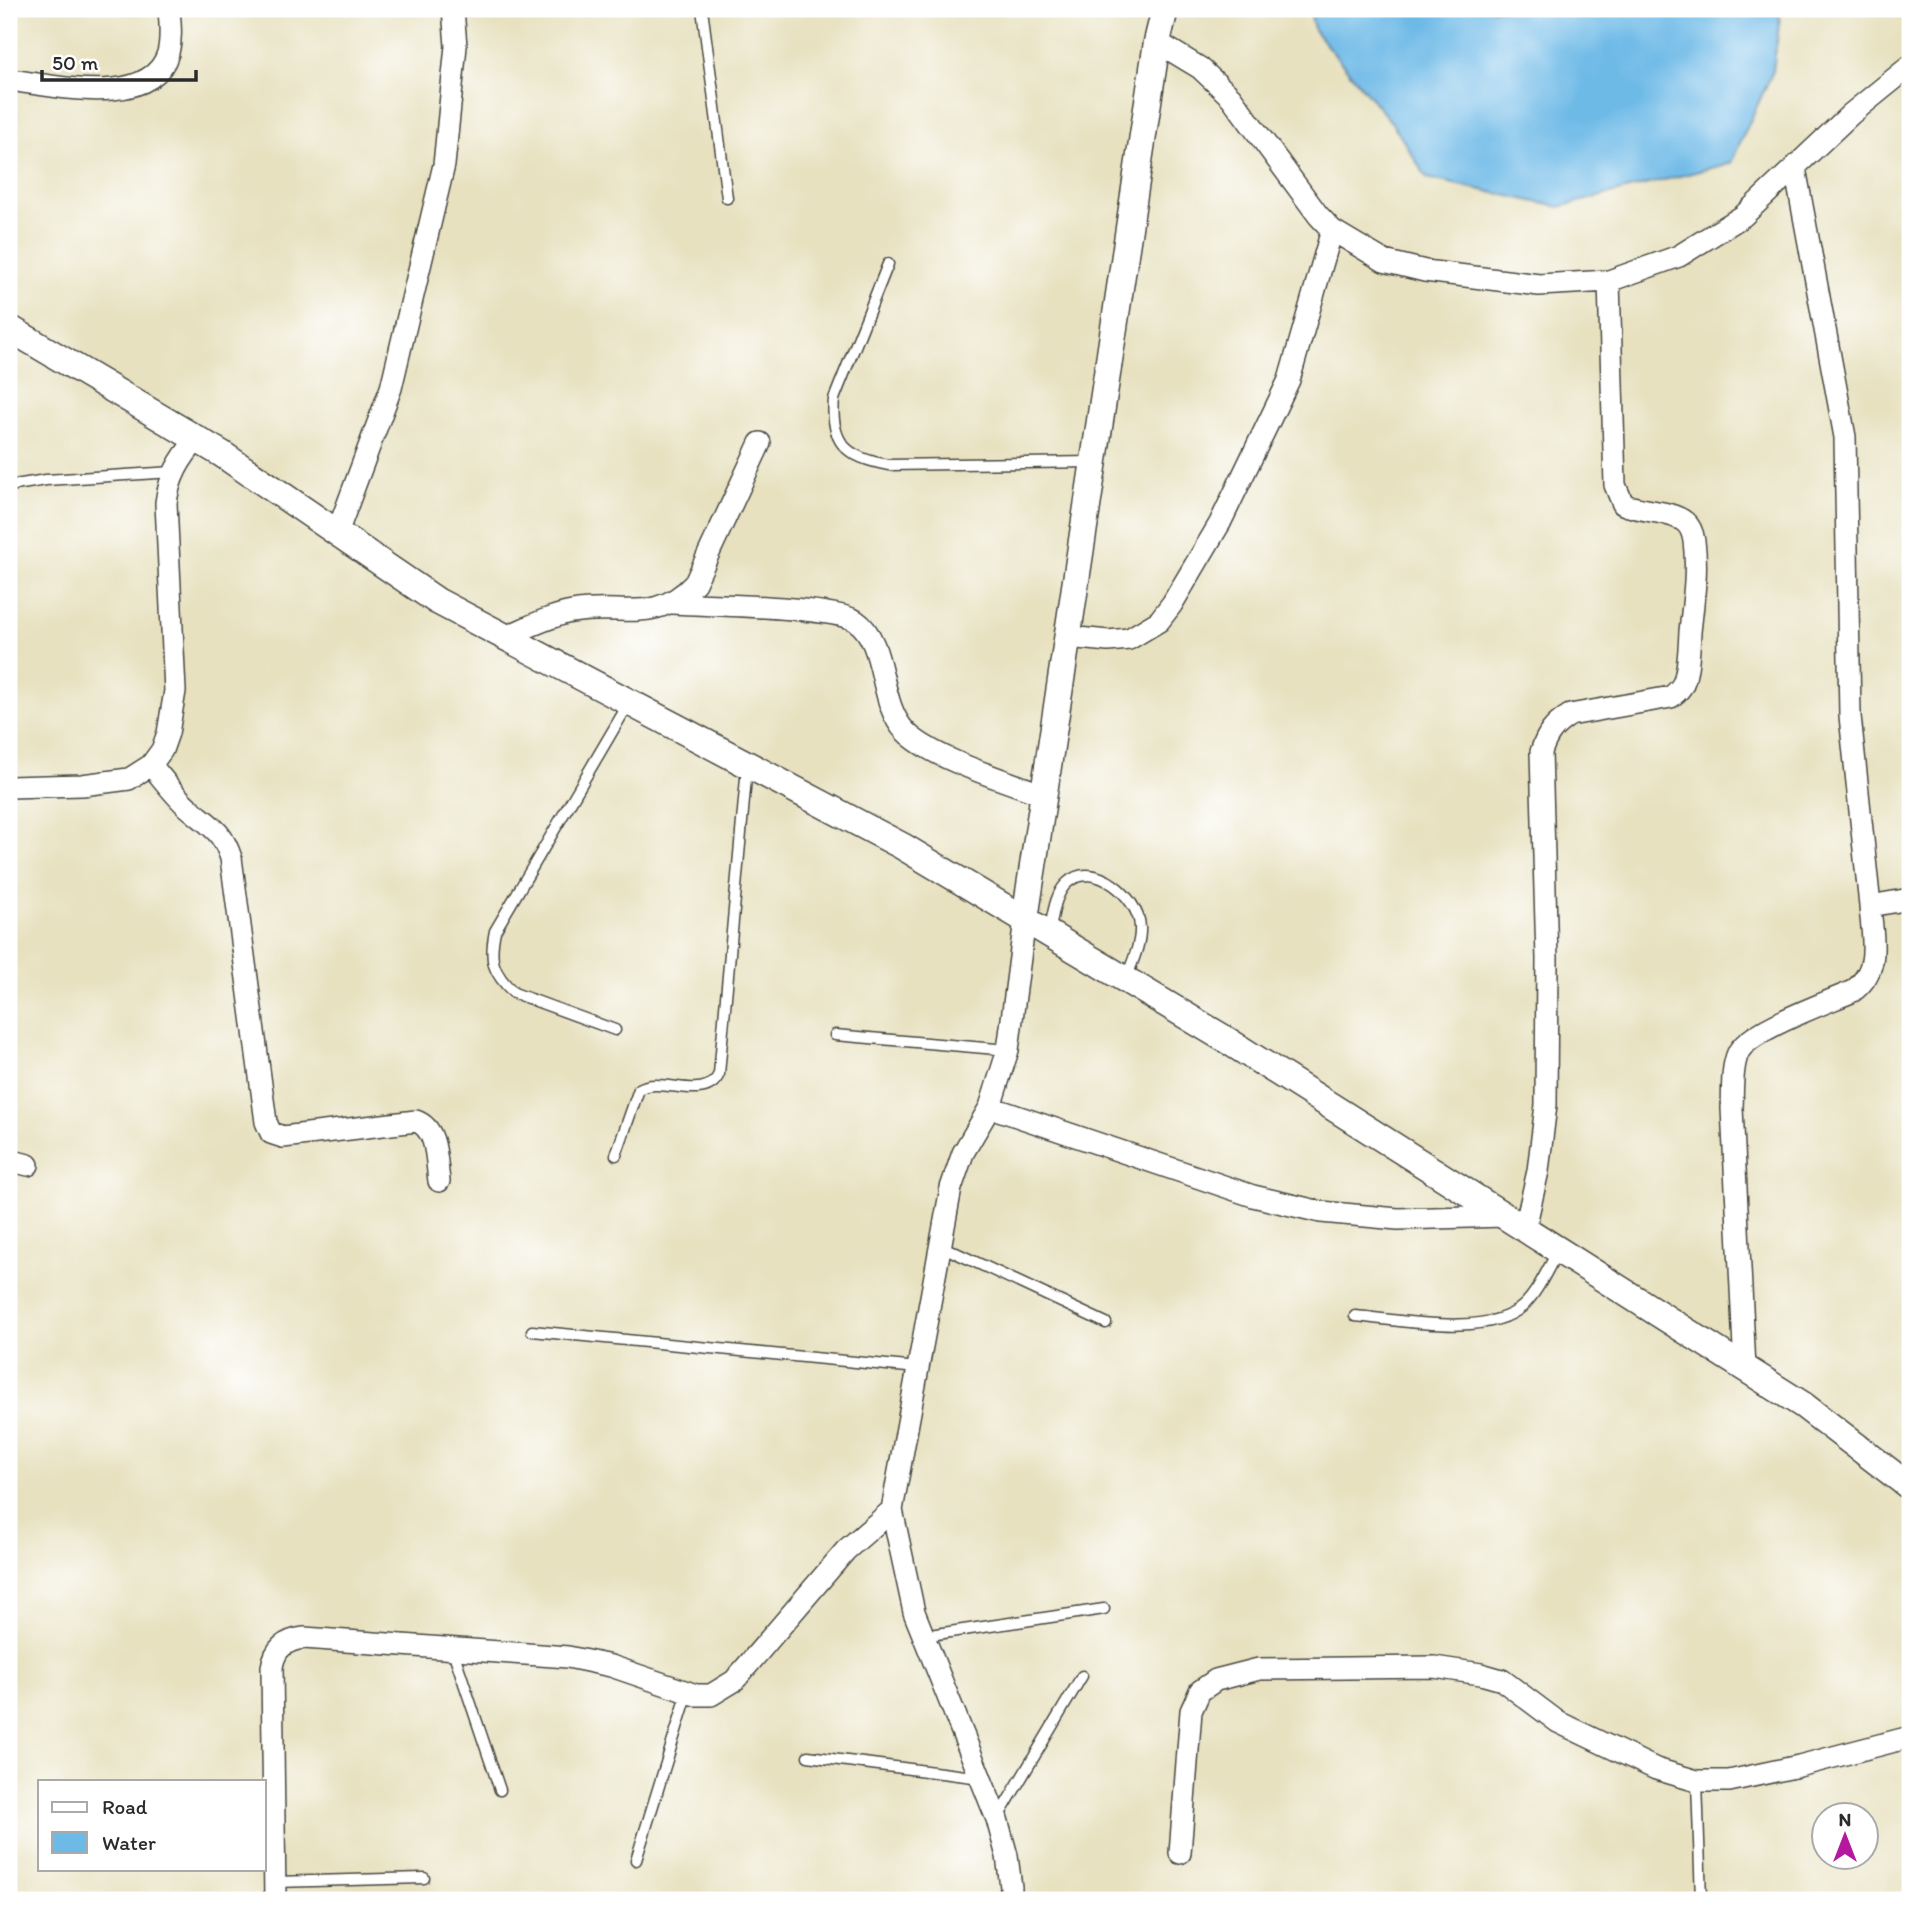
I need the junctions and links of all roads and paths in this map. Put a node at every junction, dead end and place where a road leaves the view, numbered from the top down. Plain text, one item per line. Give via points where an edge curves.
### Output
1 (169, 9) edge
2 (453, 9) edge
3 (702, 9) edge
4 (1165, 9) edge
5 (1157, 42) junction
6 (1910, 66) edge
7 (9, 80) edge
8 (1795, 168) junction
9 (727, 198) dead end
10 (1332, 230) junction
11 (888, 264) dead end
12 (1609, 281) junction
13 (9, 328) edge
14 (197, 439) junction
15 (760, 443) dead end
16 (1094, 462) junction
17 (173, 472) junction
18 (9, 486) edge
19 (337, 533) junction
20 (672, 603) junction
21 (505, 637) junction
22 (1068, 637) junction
23 (630, 702) junction
24 (151, 765) junction
25 (747, 765) junction
26 (9, 787) edge
27 (1044, 795) junction
28 (1910, 899) edge
29 (1870, 906) junction
30 (1025, 919) junction
31 (1049, 933) junction
32 (1126, 979) junction
33 (615, 1030) dead end
34 (835, 1035) dead end
35 (1008, 1050) junction
36 (990, 1107) junction
37 (616, 1155) dead end
38 (439, 1181) dead end
39 (1515, 1222) junction
40 (941, 1246) junction
41 (1558, 1250) junction
42 (1355, 1315) dead end
43 (1106, 1323) dead end
44 (532, 1331) dead end
45 (918, 1368) junction
46 (1745, 1368) junction
47 (1910, 1487) edge
48 (892, 1510) junction
49 (1104, 1609) dead end
50 (923, 1636) junction
51 (452, 1648) junction
52 (1082, 1676) dead end
53 (688, 1692) junction
54 (1910, 1737) edge
55 (808, 1756) dead end
56 (981, 1778) junction
57 (1697, 1781) junction
58 (500, 1790) dead end
59 (997, 1819) junction
60 (1180, 1853) dead end
61 (636, 1860) dead end
62 (425, 1878) dead end
63 (275, 1891) edge
64 (1010, 1900) edge
65 (1701, 1900) edge

1 - 7 street via 168,52 151,79 109,90
2 - 19 street via 456,46 444,165 391,388
3 - 9 lane
4 - 5 street
5 - 10 street via 1200,68 1231,97
5 - 16 street
6 - 8 street
8 - 12 street via 1743,216 1679,256
8 - 29 street via 1845,438 1850,716
10 - 12 street via 1384,261 1425,271 1539,285
10 - 22 street via 1289,380 1220,523 1172,604 1159,621 1129,639
11 - 16 lane via 834,399 837,435 850,453 888,465
12 - 39 street via 1615,485 1623,504 1674,517 1691,530 1695,578 1691,628 1679,690 1659,700 1570,715 1556,723 1541,752 1546,1105 1538,1171
13 - 14 street
14 - 17 street
14 - 19 street
15 - 20 street via 695,583
16 - 22 street
17 - 18 lane
17 - 24 street via 166,503 175,691 168,733
19 - 21 street via 437,601
20 - 21 street via 641,611 568,612
20 - 27 street via 853,619 869,634 890,704 903,729 943,755
21 - 23 street
22 - 27 street
23 - 25 street
23 - 33 lane via 495,931 491,949 492,966 513,993
24 - 26 street via 129,779
24 - 38 street via 227,845 271,1133 283,1137 416,1121 432,1134
25 - 30 street via 902,846
25 - 37 lane via 719,1074 707,1087 651,1084 639,1089
27 - 30 street
28 - 29 street
29 - 46 street via 1873,960 1864,983 1760,1032 1738,1052 1732,1108
30 - 31 street
30 - 35 street
31 - 32 street
31 - 32 lane via 1058,897 1067,883 1078,876 1097,876 1125,894 1137,913 1140,937
32 - 39 street
34 - 35 lane
35 - 36 street
36 - 39 street via 1253,1196 1321,1212
36 - 40 street via 963,1153 951,1188
39 - 41 street
40 - 43 lane
40 - 45 street
41 - 42 lane via 1526,1303 1500,1320 1461,1325
41 - 46 street
44 - 45 lane
45 - 48 street
46 - 47 street via 1803,1405
48 - 50 street
48 - 53 street via 846,1550 734,1681 711,1695
49 - 50 lane
50 - 56 street
51 - 53 street via 568,1657
51 - 58 lane
51 - 63 street via 304,1638 278,1649 272,1667
52 - 59 lane
53 - 61 lane
54 - 57 street via 1729,1781
55 - 56 lane
56 - 59 street
57 - 60 street via 1656,1769 1581,1734 1502,1681 1481,1674 1434,1667 1259,1669 1216,1680 1200,1691 1191,1711
57 - 65 lane
59 - 64 street
62 - 63 lane

